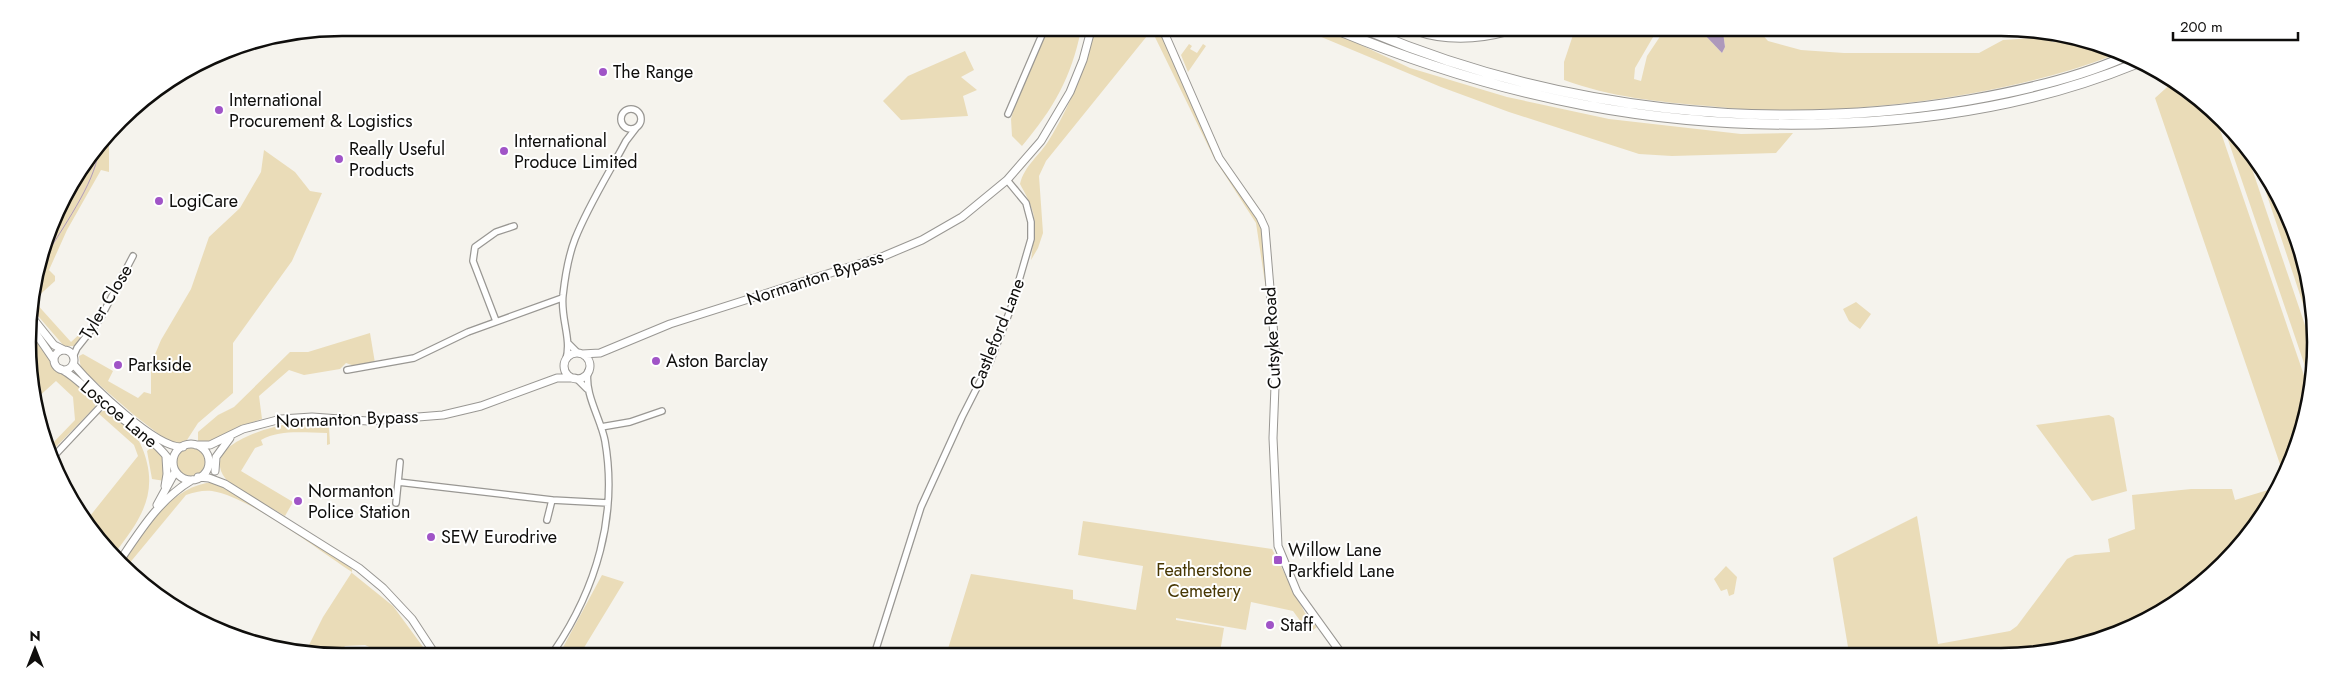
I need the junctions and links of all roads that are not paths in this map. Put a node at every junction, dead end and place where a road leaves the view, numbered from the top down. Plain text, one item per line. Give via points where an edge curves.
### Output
1 (1041, 36) edge
2 (1089, 36) edge
3 (1166, 36) edge
4 (1353, 36) edge
5 (1383, 36) edge
6 (2117, 60) edge
7 (2131, 66) edge
8 (1008, 114) dead end
9 (623, 126) junction
10 (636, 128) junction
11 (626, 141) junction
12 (1007, 180) junction
13 (514, 226) dead end
14 (133, 256) dead end
15 (562, 298) junction
16 (496, 321) junction
17 (37, 324) edge
18 (36, 334) edge
19 (567, 342) junction
20 (77, 348) junction
21 (609, 349) junction
22 (66, 350) junction
23 (580, 354) junction
24 (54, 360) junction
25 (73, 361) junction
26 (565, 362) junction
27 (61, 369) junction
28 (589, 369) junction
29 (346, 370) dead end
30 (575, 378) junction
31 (543, 382) junction
32 (590, 393) junction
33 (103, 404) junction
34 (662, 411) dead end
35 (601, 427) junction
36 (238, 431) junction
37 (196, 445) junction
38 (183, 447) junction
39 (162, 451) junction
40 (57, 453) edge
41 (210, 459) junction
42 (400, 462) dead end
43 (172, 464) junction
44 (215, 471) junction
45 (175, 472) junction
46 (196, 478) junction
47 (398, 482) junction
48 (226, 484) junction
49 (163, 494) junction
50 (552, 500) junction
51 (396, 503) dead end
52 (608, 503) junction
53 (153, 512) junction
54 (547, 520) dead end
55 (123, 555) edge
56 (431, 648) edge
57 (556, 648) edge
58 (876, 648) edge
59 (1338, 648) edge

1 - 8 street
2 - 12 main road via 1083,60 1062,108 1041,141
3 - 59 main road, Cutsyke Road via 1219,158 1265,228 1276,360 1273,438 1277,540 1297,592
4 - 7 highway via 1436,67 1612,112 1713,124 1762,126 1904,120 1988,108 2065,89
5 - 6 highway via 1450,60 1543,86 1664,107 1771,116 1873,112 1947,103 2037,85
9 - 10 street
9 - 10 street via 621,116 625,110 632,109 641,116
9 - 11 street
10 - 11 street
11 - 15 street via 575,240 566,268
12 - 21 main road, Normanton Bypass via 962,217 922,240 884,256 670,324
12 - 58 street, Castleford Lane via 1019,193 1029,212 1031,239 1011,308 990,362 921,508
13 - 16 street via 496,232 475,247 473,261
14 - 20 street, Tyler Close via 100,319
15 - 16 street
15 - 19 street
16 - 29 street via 414,358
17 - 22 main road via 54,345
18 - 24 main road
19 - 23 street
19 - 26 street
20 - 22 street, Tyler Close
20 - 25 street, Tyler Close
21 - 23 main road, Normanton Bypass
21 - 28 main road, Normanton Bypass via 593,361
22 - 24 main road via 59,351
22 - 25 main road
23 - 26 main road via 569,356
23 - 28 main road via 588,359
24 - 27 main road
25 - 27 main road via 68,369
25 - 38 main road, Loscoe Lane via 120,410 165,444
26 - 30 main road via 566,373
26 - 31 main road, Normanton Bypass
27 - 33 main road, Loscoe Lane via 76,378
28 - 30 main road via 585,376
28 - 32 street
30 - 31 main road, Normanton Bypass
30 - 32 street
31 - 36 main road, Normanton Bypass via 481,406 443,415 368,421 312,417 281,419
32 - 35 street
33 - 39 main road, Loscoe Lane
33 - 40 street
34 - 35 street via 630,422
35 - 52 street via 608,470
36 - 37 main road, Normanton Bypass via 210,445
36 - 41 main road, Normanton Bypass via 219,444
36 - 44 main road via 218,452
37 - 38 main road
37 - 41 main road
38 - 43 main road via 177,451
39 - 43 main road, Loscoe Lane
39 - 49 main road via 167,465
41 - 44 main road
41 - 46 main road via 209,468
42 - 47 street
43 - 45 main road
44 - 48 main road
45 - 46 main road via 181,478
45 - 49 main road
46 - 48 main road via 209,478
46 - 53 main road via 174,490
47 - 50 street
47 - 51 street
48 - 56 main road via 359,568 406,613
49 - 53 main road
50 - 52 street
50 - 54 street
52 - 57 street via 599,558 590,583
53 - 55 main road

